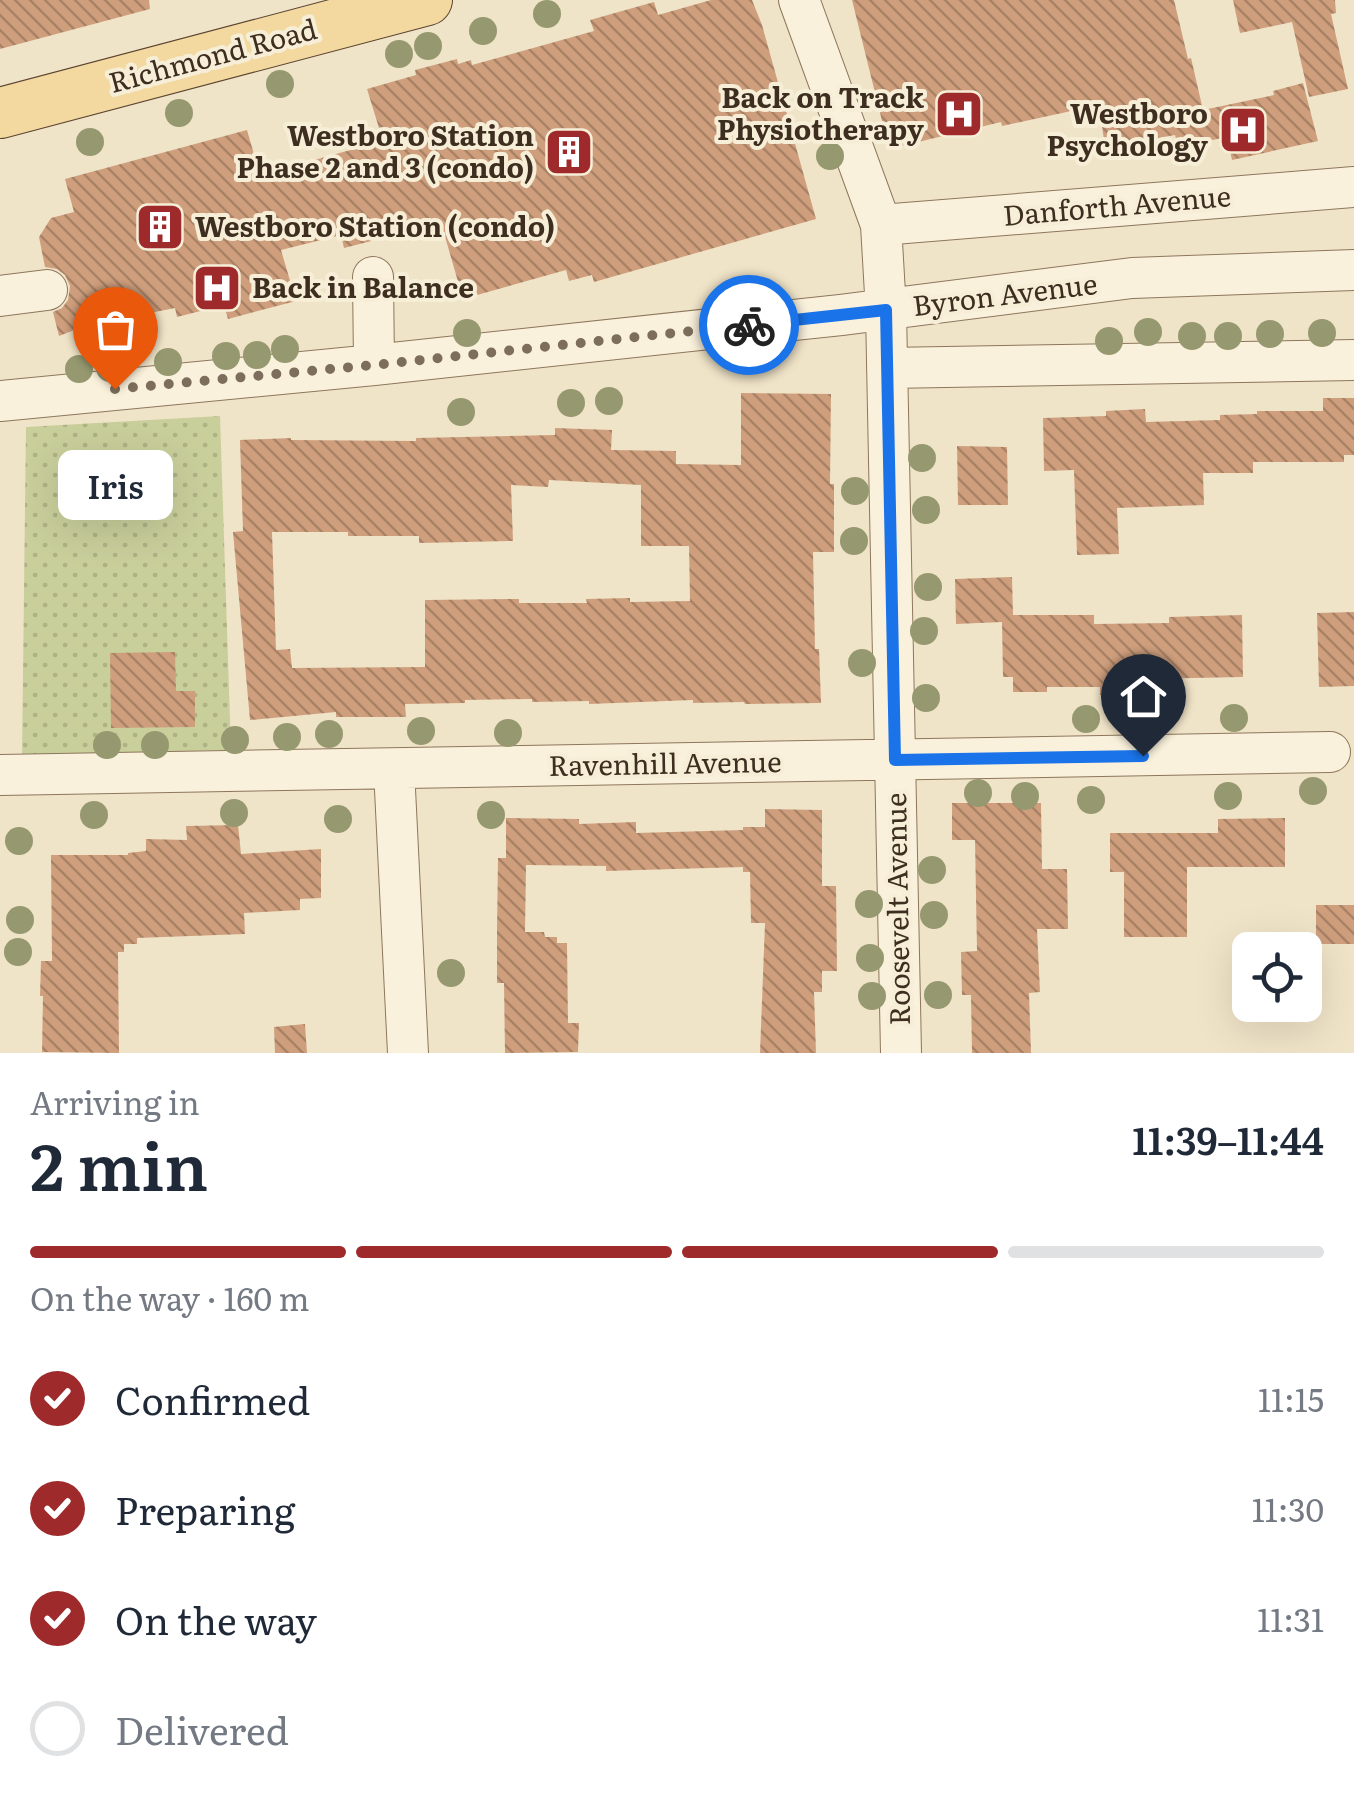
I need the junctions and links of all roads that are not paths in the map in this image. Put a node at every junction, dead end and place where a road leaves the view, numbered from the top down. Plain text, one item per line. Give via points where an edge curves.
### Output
1 (427, 0) edge
2 (800, 0) edge
3 (298, 16) edge
4 (0, 113) edge
5 (1354, 187) edge
6 (880, 224) junction
7 (1354, 270) edge
8 (374, 278) dead end
9 (47, 290) dead end
10 (0, 296) edge
11 (886, 310) junction
12 (1354, 360) edge
13 (374, 365) junction
14 (887, 368) junction
15 (0, 401) edge
16 (1330, 752) dead end
17 (895, 760) junction
18 (394, 769) junction
19 (0, 775) edge
20 (408, 1053) edge
21 (901, 1053) edge

1 - 3 main road, Richmond Road
2 - 6 street, Roosevelt Avenue
3 - 4 main road, Richmond Road
5 - 6 street, Danforth Avenue
6 - 11 street, Roosevelt Avenue
7 - 11 street, Byron Avenue via 1132,278
8 - 13 street
9 - 10 street
11 - 13 street, Byron Avenue
11 - 14 street, Roosevelt Avenue
12 - 14 street
13 - 15 street, Byron Avenue
14 - 17 street, Roosevelt Avenue
16 - 17 street, Ravenhill Avenue
17 - 18 street, Ravenhill Avenue
17 - 21 street, Roosevelt Avenue
18 - 19 street, Ravenhill Avenue
18 - 20 street

